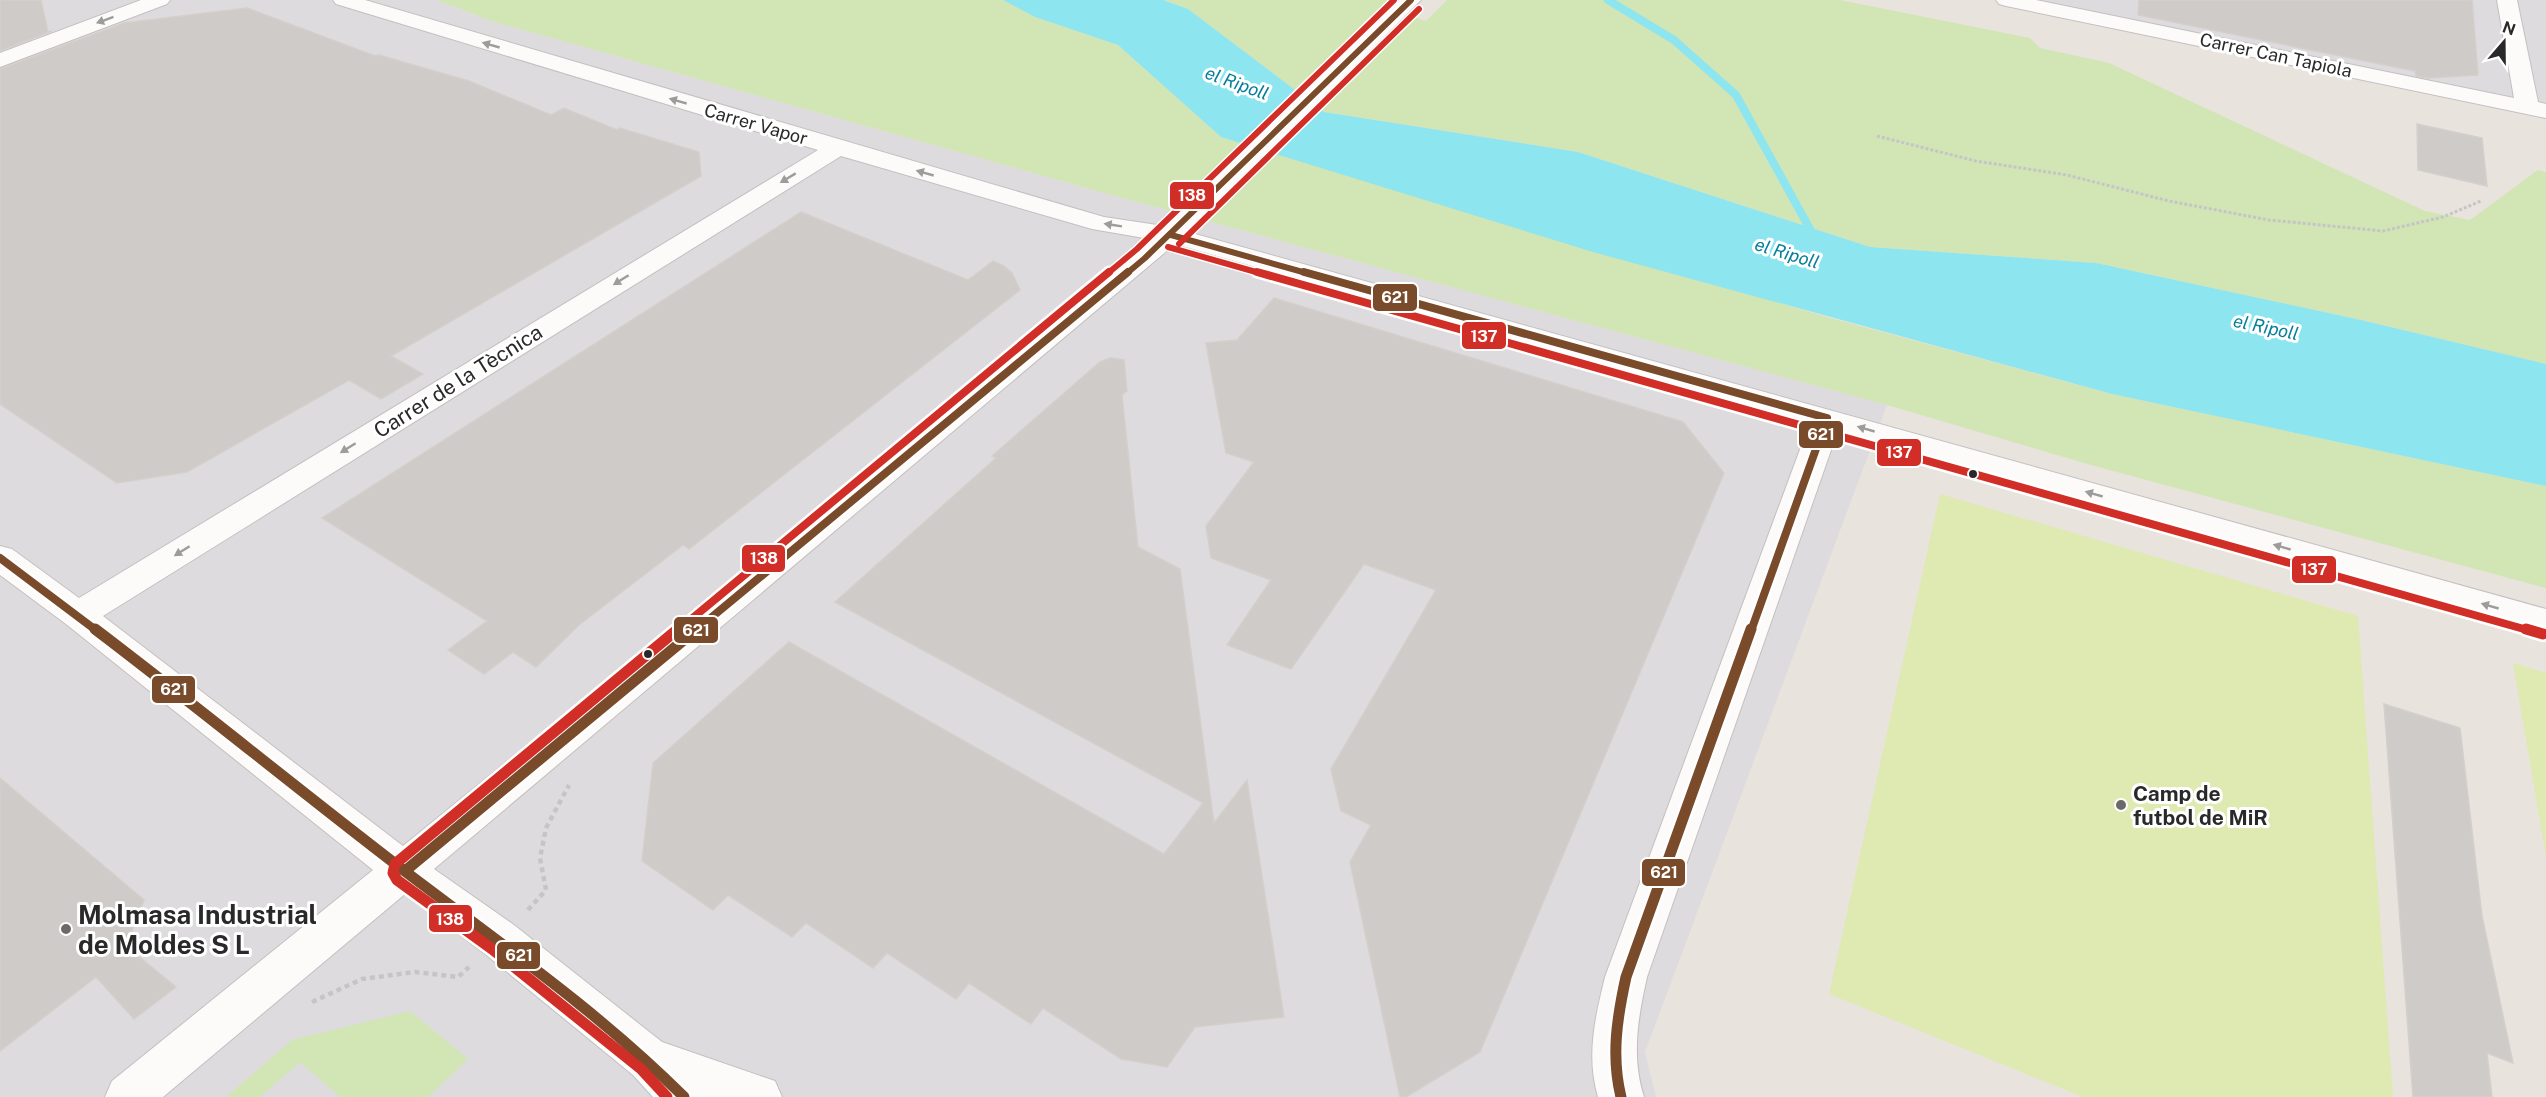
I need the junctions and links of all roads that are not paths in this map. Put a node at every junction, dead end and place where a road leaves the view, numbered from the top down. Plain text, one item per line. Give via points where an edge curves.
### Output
1 (160, 0) edge
2 (343, 0) edge
3 (2006, 0) edge
4 (2507, 0) edge
5 (1407, 4) edge
6 (0, 60) edge
7 (2536, 109) edge
8 (838, 148) junction
9 (1178, 228) junction
10 (1827, 418) junction
11 (0, 558) edge
12 (78, 615) junction
13 (2546, 622) edge
14 (405, 871) junction
15 (649, 1060) junction
16 (128, 1097) edge
17 (684, 1097) edge
18 (759, 1097) edge
19 (1621, 1097) edge

1 -> 6 street
8 -> 2 street, Carrer Vapor
3 - 7 street, Carrer Can Tapiola
4 - 7 street
5 - 9 street
9 -> 8 street, Carrer Vapor via 1101,224
8 -> 12 street, Carrer de la Tècnica
9 - 10 street, Carrer Vapor
9 - 14 street
13 -> 10 street, Carrer Vapor
10 - 19 street via 1626,977 1613,1032
11 - 12 street
12 - 14 street
14 - 15 street via 499,939
14 - 16 street
15 - 17 street
15 - 18 street

